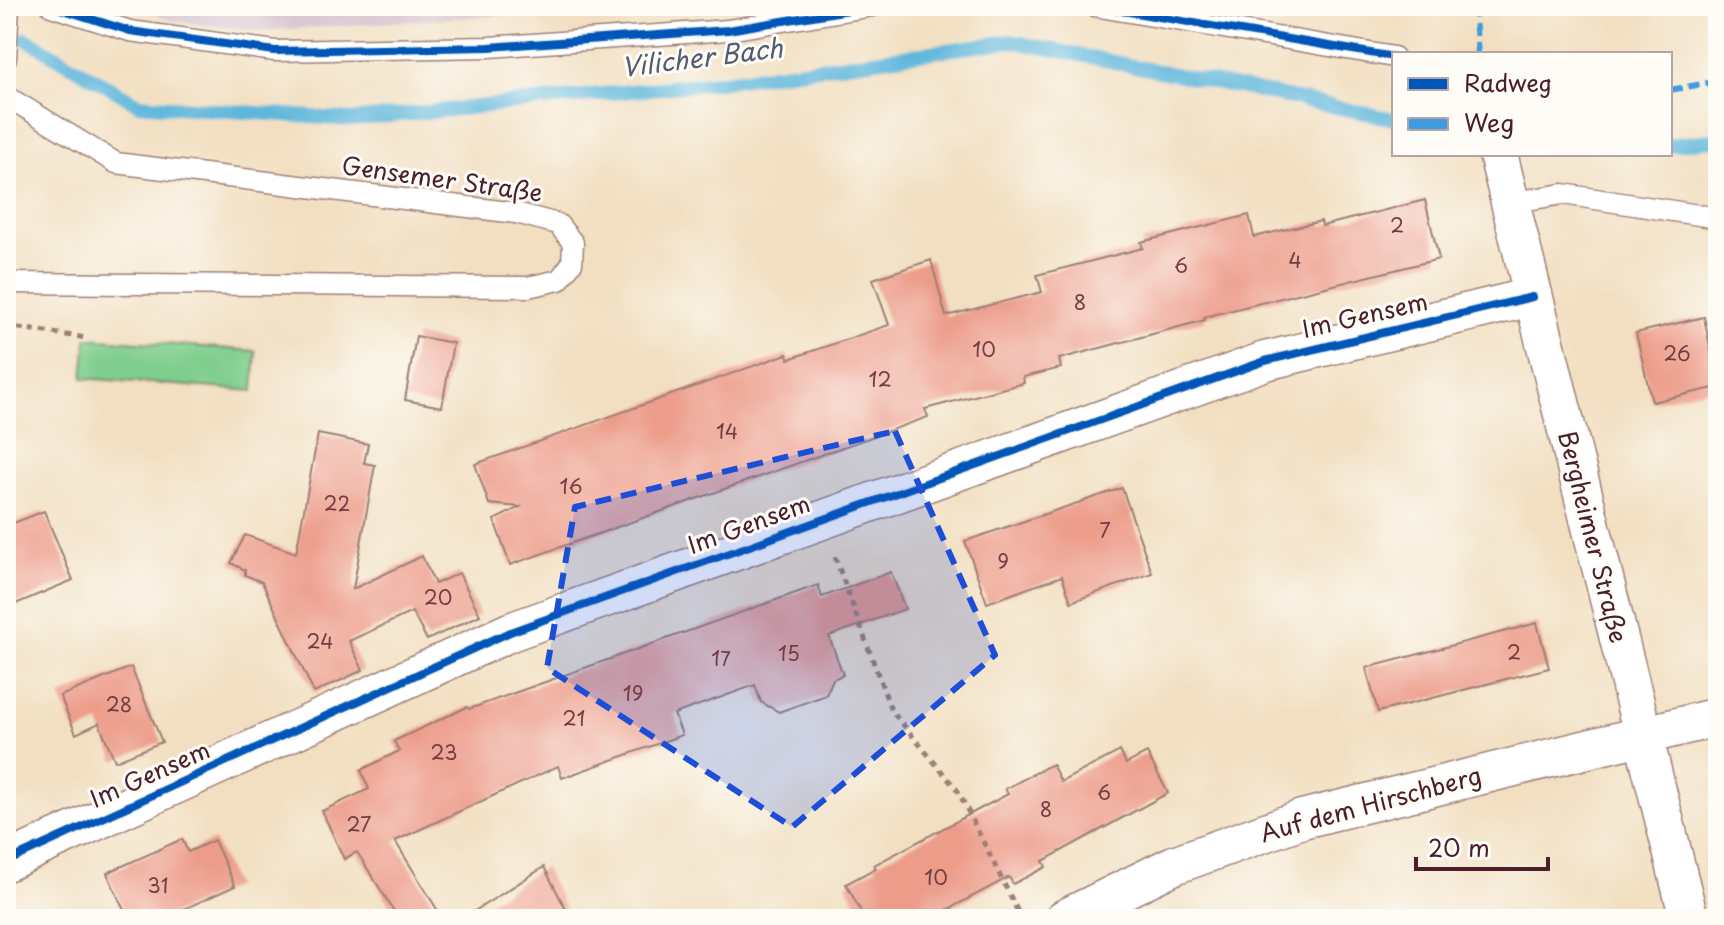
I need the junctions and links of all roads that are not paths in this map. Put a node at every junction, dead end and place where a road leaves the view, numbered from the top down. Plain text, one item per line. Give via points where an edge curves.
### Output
1 (9, 6) edge
2 (51, 6) edge
3 (873, 6) edge
4 (1094, 6) edge
5 (1392, 57) edge
6 (6, 58) edge
7 (6, 96) edge
8 (1503, 175) edge
9 (1718, 218) edge
10 (6, 283) edge
11 (1532, 297) junction
12 (1718, 717) edge
13 (1642, 733) junction
14 (6, 862) edge
15 (1064, 919) edge
16 (1689, 919) edge

1 - 6 lane
2 - 3 lane via 130,31 275,51 489,47 728,30
4 - 5 lane
7 - 10 lane, Gensemer Straße via 116,163 516,213 558,224 573,243 572,263 559,280 528,287
8 - 9 lane via 1563,194
8 - 11 street, Bergheimer Straße
11 - 13 street, Bergheimer Straße
11 - 14 street, Im Gensem via 1265,361 510,632
12 - 13 street, Auf dem Hirschberg
13 - 15 street, Auf dem Hirschberg via 1302,819 1174,865
13 - 16 street, Bergheimer Straße

